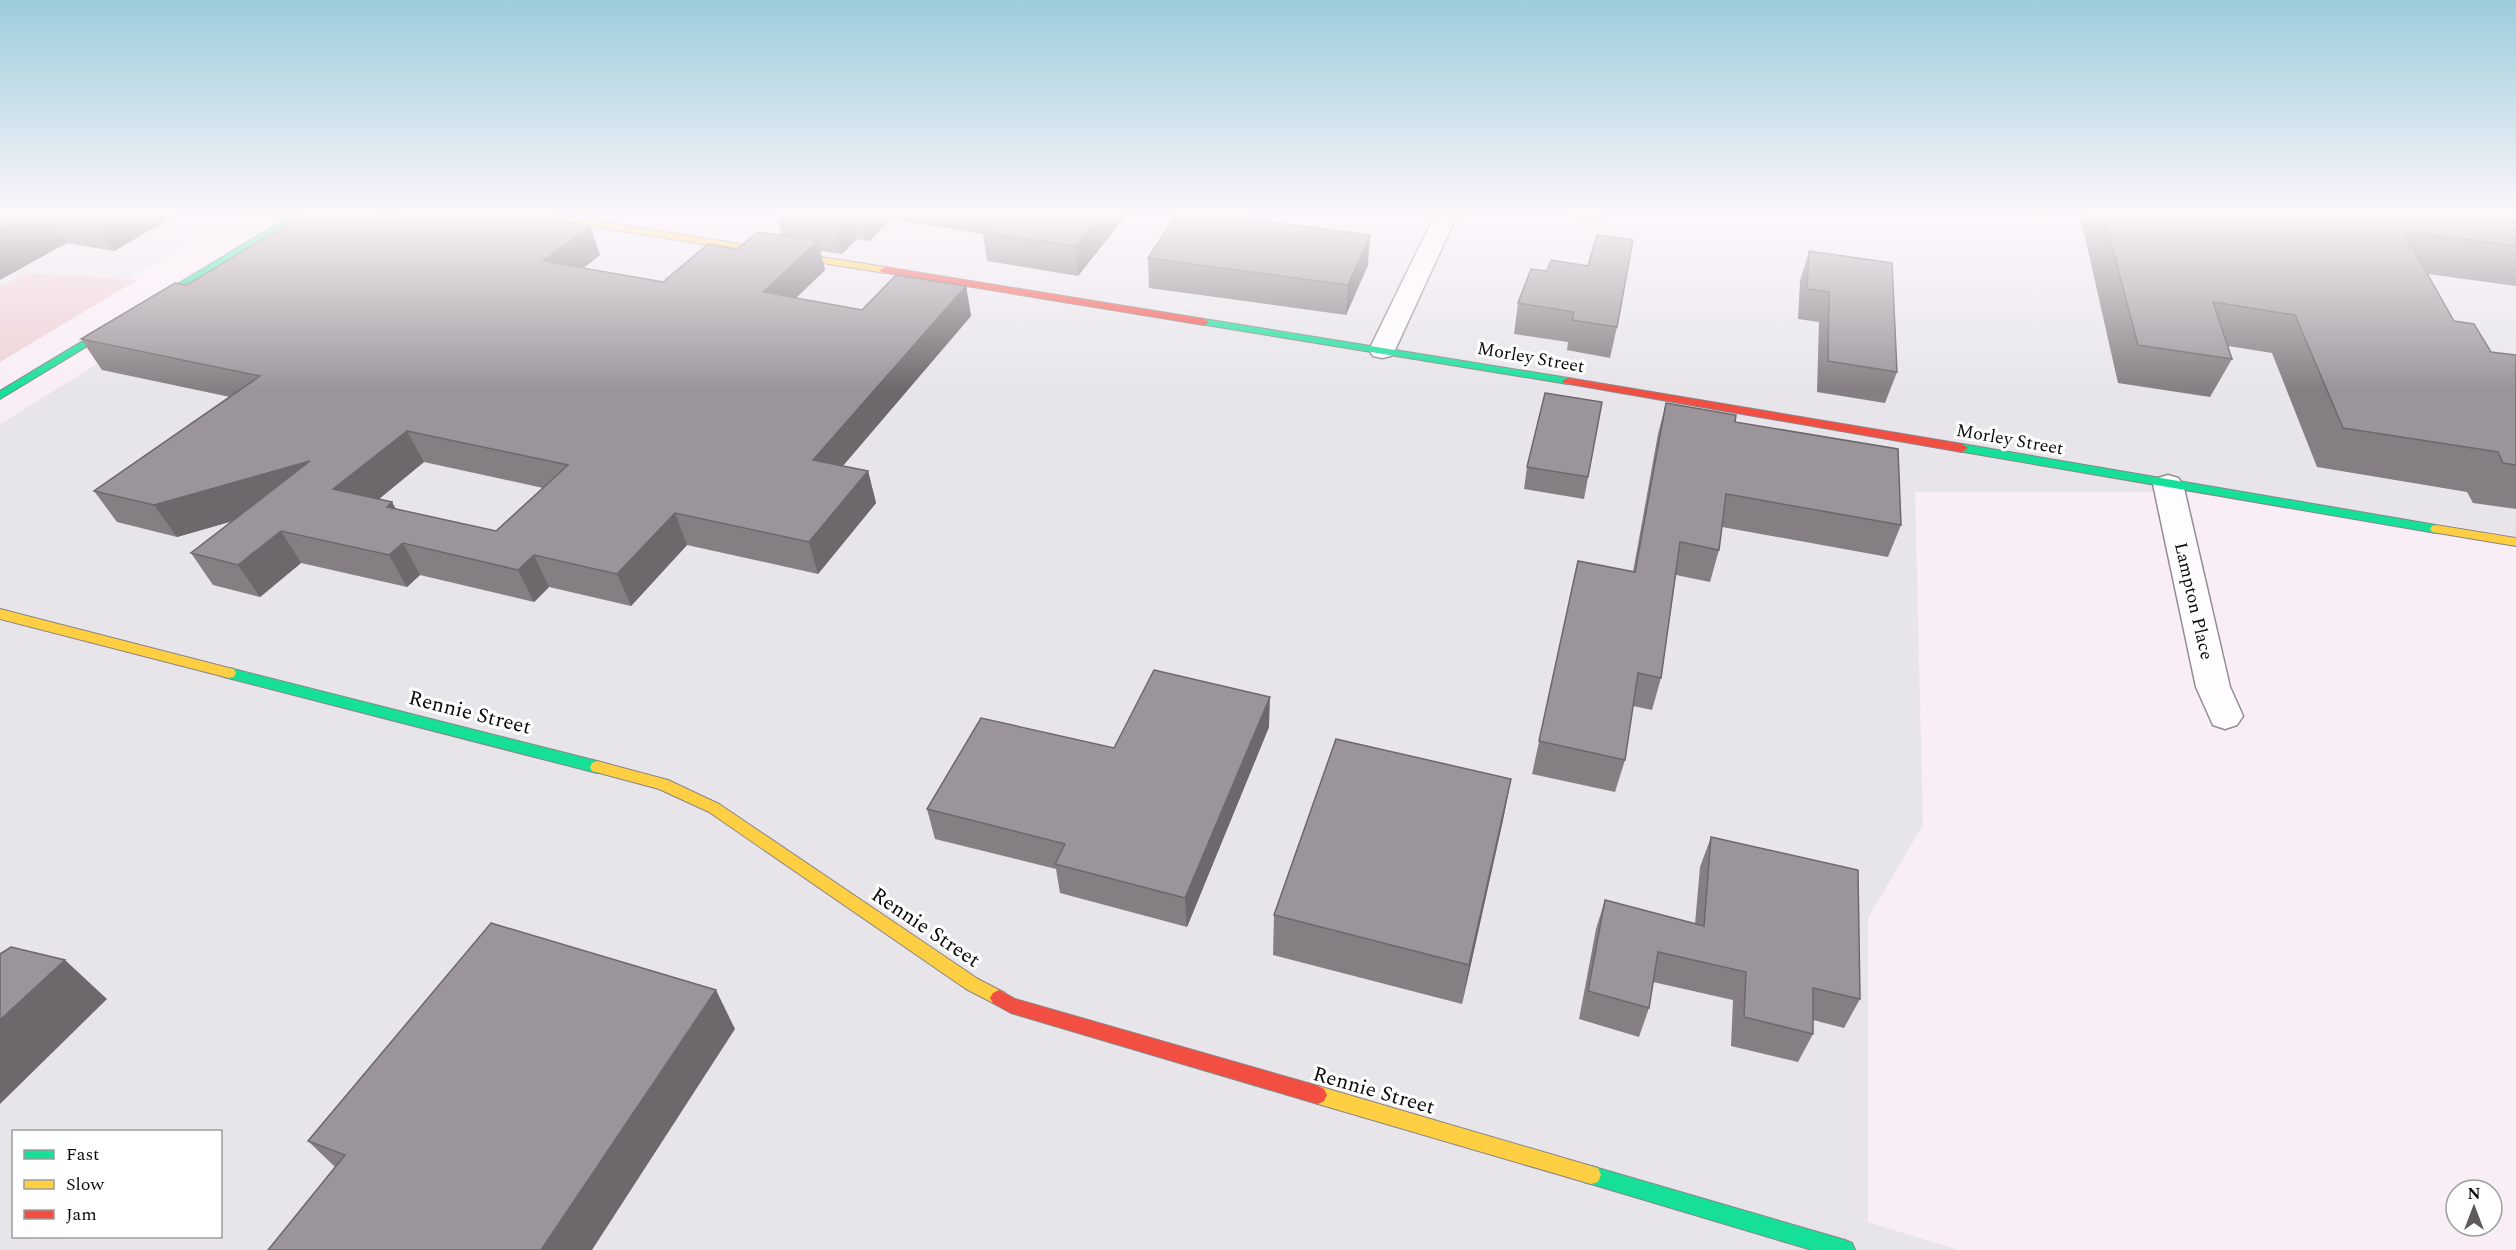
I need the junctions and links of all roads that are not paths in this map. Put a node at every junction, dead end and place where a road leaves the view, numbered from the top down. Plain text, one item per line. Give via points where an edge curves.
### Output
1 (202, 273) edge
2 (903, 273) edge
3 (1418, 273) edge
4 (1382, 350) junction
5 (0, 396) edge
6 (2168, 484) junction
7 (2516, 542) edge
8 (0, 614) edge
9 (2225, 716) dead end
10 (1845, 1250) edge

1 - 5 street
2 - 4 street, Morley Street
3 - 4 street
4 - 6 street, Morley Street
6 - 7 street, Morley Street
6 - 9 street, Lampton Place via 2213,687
8 - 10 street, Rennie Street via 663,784 714,808 972,984 1011,1005

